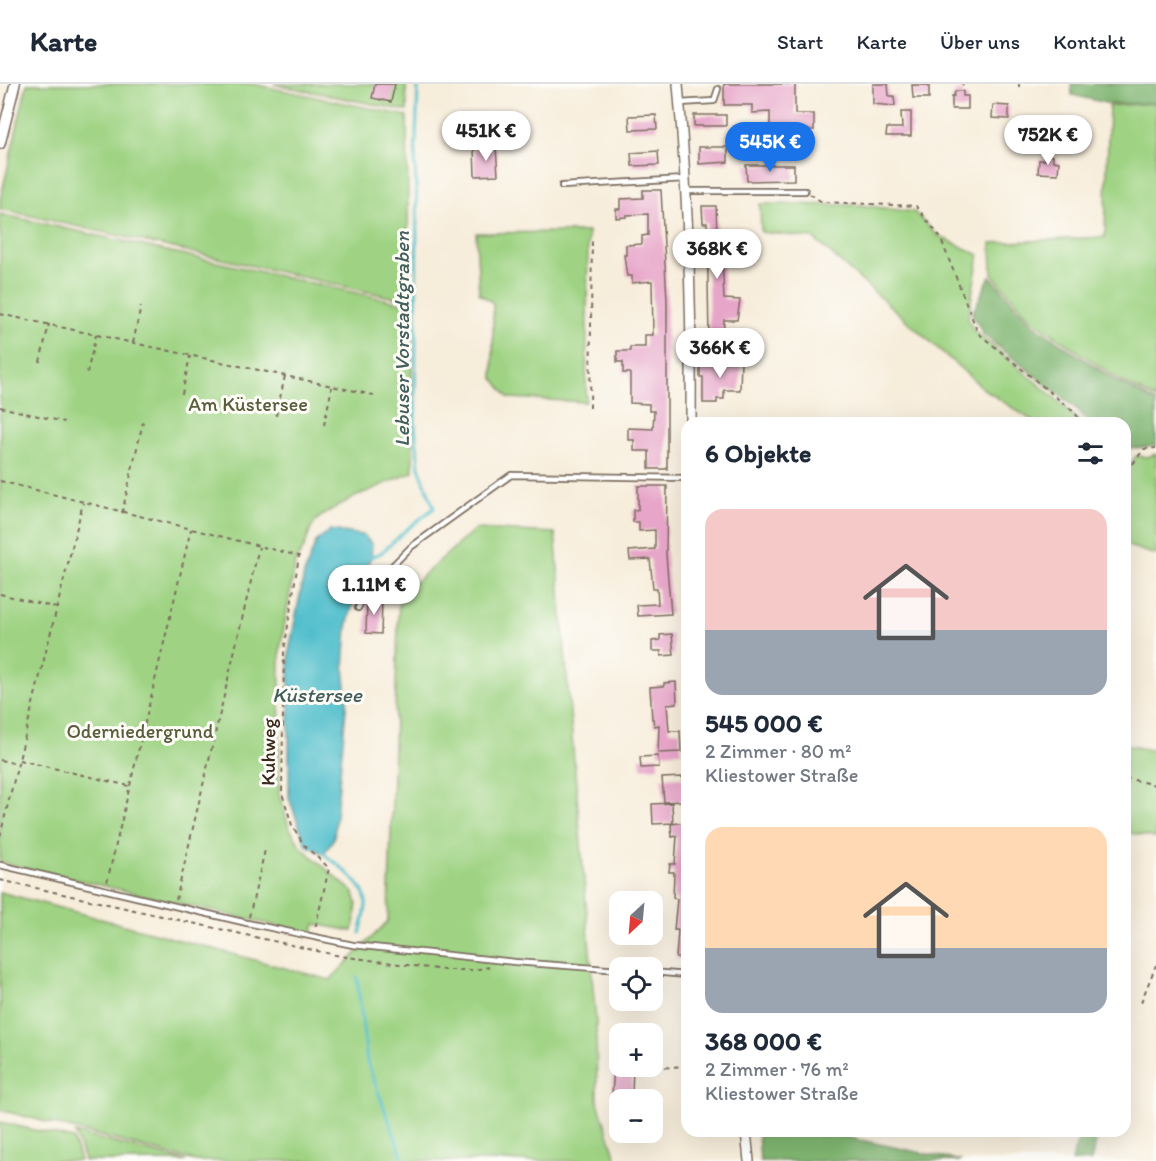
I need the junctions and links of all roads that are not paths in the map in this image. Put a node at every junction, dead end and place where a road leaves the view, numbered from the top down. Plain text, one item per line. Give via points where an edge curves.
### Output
1 (15, 84) edge
2 (678, 84) edge
3 (718, 89) dead end
4 (679, 103) junction
5 (0, 144) edge
6 (685, 179) junction
7 (562, 186) dead end
8 (685, 191) junction
9 (805, 191) road end
10 (691, 417) edge
11 (681, 478) edge
12 (358, 608) dead end
13 (0, 865) edge
14 (609, 969) edge
15 (663, 973) edge
16 (681, 974) edge
17 (747, 1137) edge
18 (749, 1161) edge

1 - 5 street
2 - 4 street
3 - 4 lane via 714,101
4 - 6 street
6 - 7 lane
6 - 8 street
8 - 9 lane
8 - 10 street via 692,335
11 - 12 lane via 511,476 411,547 364,594
13 - 14 lane via 353,945
15 - 16 lane
17 - 18 street

